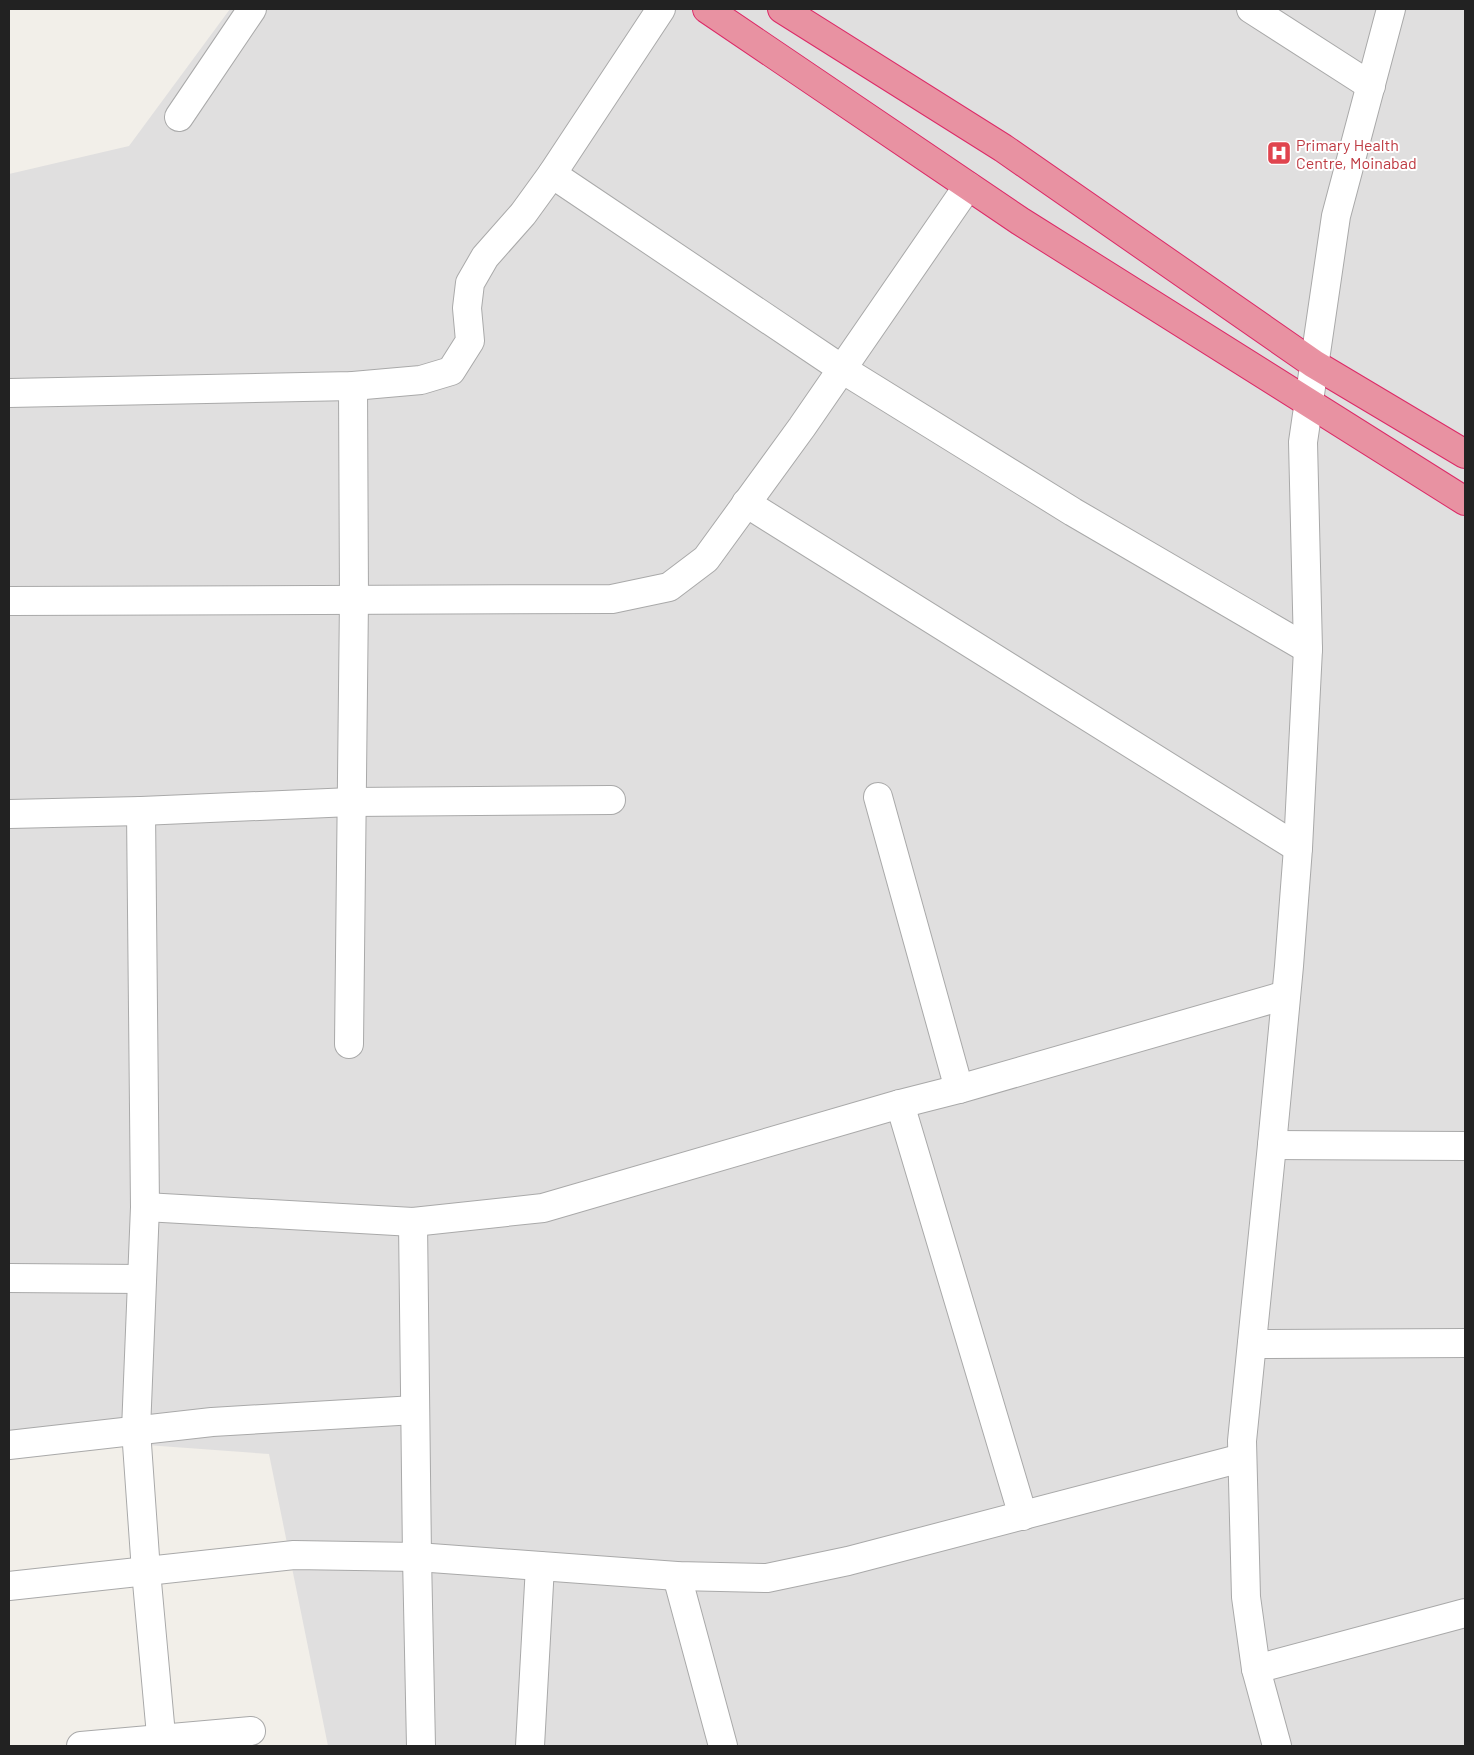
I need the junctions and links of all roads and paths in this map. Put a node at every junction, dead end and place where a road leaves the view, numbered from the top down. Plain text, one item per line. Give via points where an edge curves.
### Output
1 (252, 9) edge
2 (661, 9) edge
3 (707, 9) edge
4 (782, 9) edge
5 (1251, 9) edge
6 (1391, 9) edge
7 (1371, 86) junction
8 (179, 117) dead end
9 (552, 174) junction
10 (968, 186) junction
11 (1314, 364) junction
12 (842, 369) junction
13 (353, 386) junction
14 (9, 393) edge
15 (1308, 402) junction
16 (1465, 454) edge
17 (1465, 501) edge
18 (746, 502) junction
19 (354, 599) junction
20 (9, 601) edge
21 (1308, 649) junction
22 (878, 797) dead end
23 (611, 800) dead end
24 (351, 802) junction
25 (141, 811) junction
26 (9, 814) edge
27 (1298, 848) junction
28 (1286, 995) junction
29 (349, 1044) dead end
30 (959, 1089) junction
31 (900, 1104) junction
32 (1272, 1145) junction
33 (1465, 1146) edge
34 (145, 1207) junction
35 (413, 1222) junction
36 (9, 1278) edge
37 (142, 1279) junction
38 (1465, 1343) edge
39 (1252, 1344) junction
40 (415, 1410) junction
41 (136, 1430) junction
42 (9, 1445) edge
43 (1242, 1458) junction
44 (1024, 1516) junction
45 (417, 1557) junction
46 (540, 1566) junction
47 (146, 1571) junction
48 (677, 1576) junction
49 (9, 1586) edge
50 (1465, 1613) edge
51 (1256, 1669) junction
52 (251, 1731) dead end
53 (161, 1742) edge
54 (81, 1746) edge
55 (421, 1746) edge
56 (530, 1746) edge
57 (723, 1746) edge
58 (1277, 1746) edge

1 - 8 street
2 - 9 street
3 - 10 highway
4 - 11 highway via 1003,148
5 - 7 street
6 - 7 street
7 - 11 street via 1336,216
9 - 12 street
9 - 13 street via 523,214 485,256 470,283 467,308 470,341 452,371 421,380
10 - 12 street
10 - 15 highway
11 - 15 street
11 - 16 highway
12 - 18 street
12 - 21 street via 1073,512
13 - 14 street
13 - 19 street
15 - 17 highway
15 - 21 street via 1303,442
18 - 19 street via 706,559 669,587 612,599
18 - 27 street
19 - 20 street
19 - 24 street
21 - 27 street
22 - 30 street
23 - 24 street
24 - 25 street
24 - 29 street
25 - 26 street
25 - 34 street
27 - 28 street
28 - 30 street
28 - 32 street
30 - 31 street
31 - 35 street via 543,1208
31 - 44 street
32 - 33 street
32 - 39 street
34 - 35 street
34 - 37 street
35 - 40 street
36 - 37 street
37 - 41 street
38 - 39 street
39 - 43 street
40 - 41 street via 212,1422
40 - 45 street
41 - 42 street
41 - 47 street
43 - 44 street
43 - 51 street via 1246,1596
44 - 48 street via 767,1578
45 - 46 street
45 - 47 street via 294,1555
45 - 55 street
46 - 48 street
46 - 56 street
47 - 49 street
47 - 53 street
48 - 57 street
50 - 51 street
51 - 58 street
52 - 53 street
53 - 54 street

